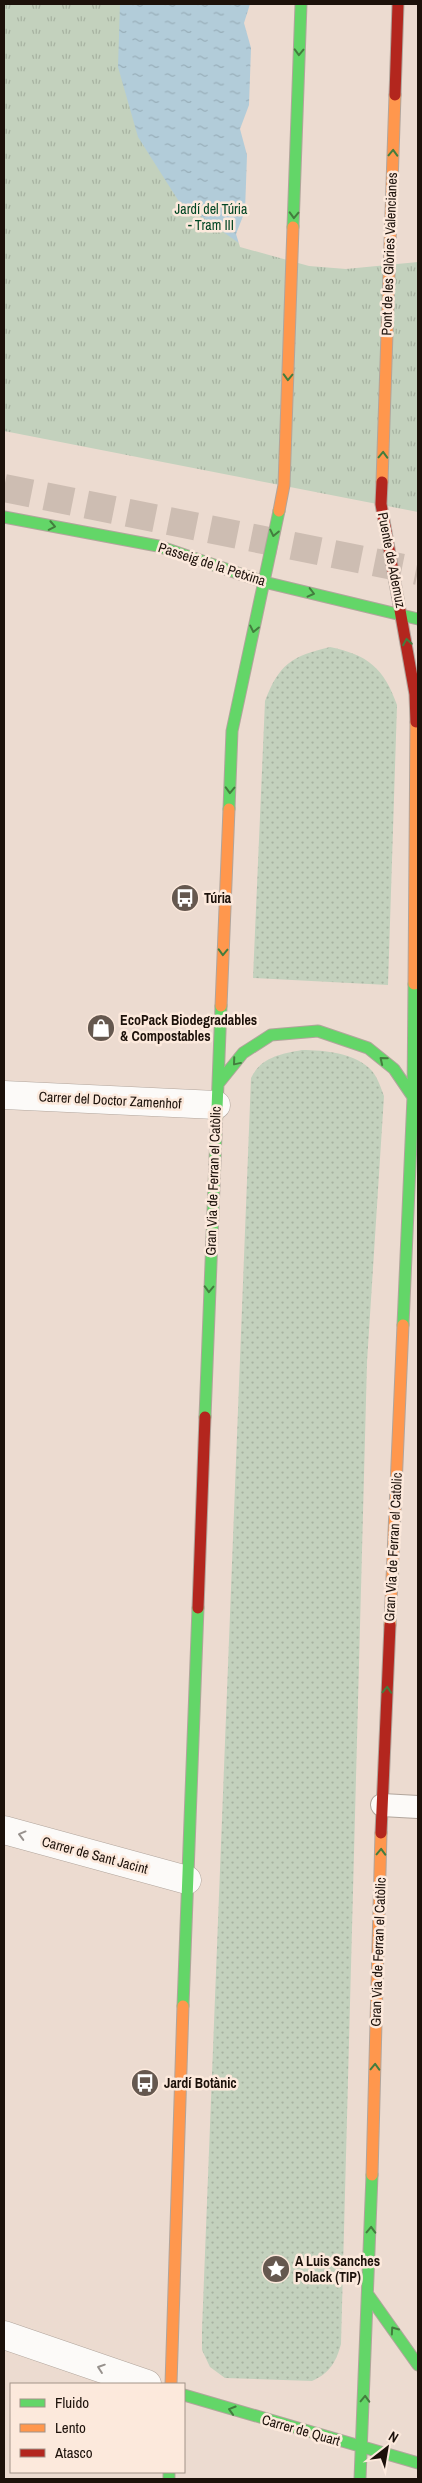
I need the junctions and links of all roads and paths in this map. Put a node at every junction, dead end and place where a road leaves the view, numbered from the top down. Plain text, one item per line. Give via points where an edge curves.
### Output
1 (301, 4) edge
2 (398, 4) edge
3 (381, 504) joint
4 (4, 517) edge
5 (264, 582) junction
6 (403, 616) junction
7 (418, 619) edge
8 (4, 1095) edge
9 (217, 1095) junction
10 (413, 1097) junction
11 (382, 1805) junction
12 (418, 1807) edge
13 (4, 1830) edge
14 (187, 1880) junction
15 (369, 2296) junction
16 (4, 2335) edge
17 (418, 2365) edge
18 (144, 2383) edge
19 (171, 2383) edge
20 (185, 2395) edge
21 (363, 2448) junction
22 (418, 2463) edge
23 (360, 2479) edge

1 -> 5 main road via 284,485
3 -> 2 main road, Pont de les Glòries Valencianes
3 - 6 main road, Puente de Ademuz
4 -> 5 main road, Passeig de la Petxina via 158,546
5 -> 6 main road, Passeig de la Petxina
5 -> 9 main road, Gran Via de Ferran el Catòlic via 232,732
6 - 7 main road, Passeig de la Petxina
10 -> 6 main road, Gran Via de Ferran el Catòlic via 417,742 415,694
8 - 9 street, Carrer del Doctor Zamenhof
10 -> 9 main road via 394,1069 368,1048 318,1031 272,1035 244,1054
9 -> 14 main road, Gran Via de Ferran el Catòlic
11 -> 10 main road, Gran Via de Ferran el Catòlic
11 - 12 lane
15 -> 11 main road, Gran Via de Ferran el Catòlic
14 -> 13 street, Carrer de Sant Jacint
14 - 19 main road, Gran Via de Ferran el Catòlic
17 -> 15 main road
21 -> 15 main road, Gran Via de Ferran el Catòlic
18 -> 16 street
21 -> 20 main road, Carrer de Quart
21 - 22 main road, Carrer de Quart
21 - 23 main road, Gran Via de Ferran el Catòlic

